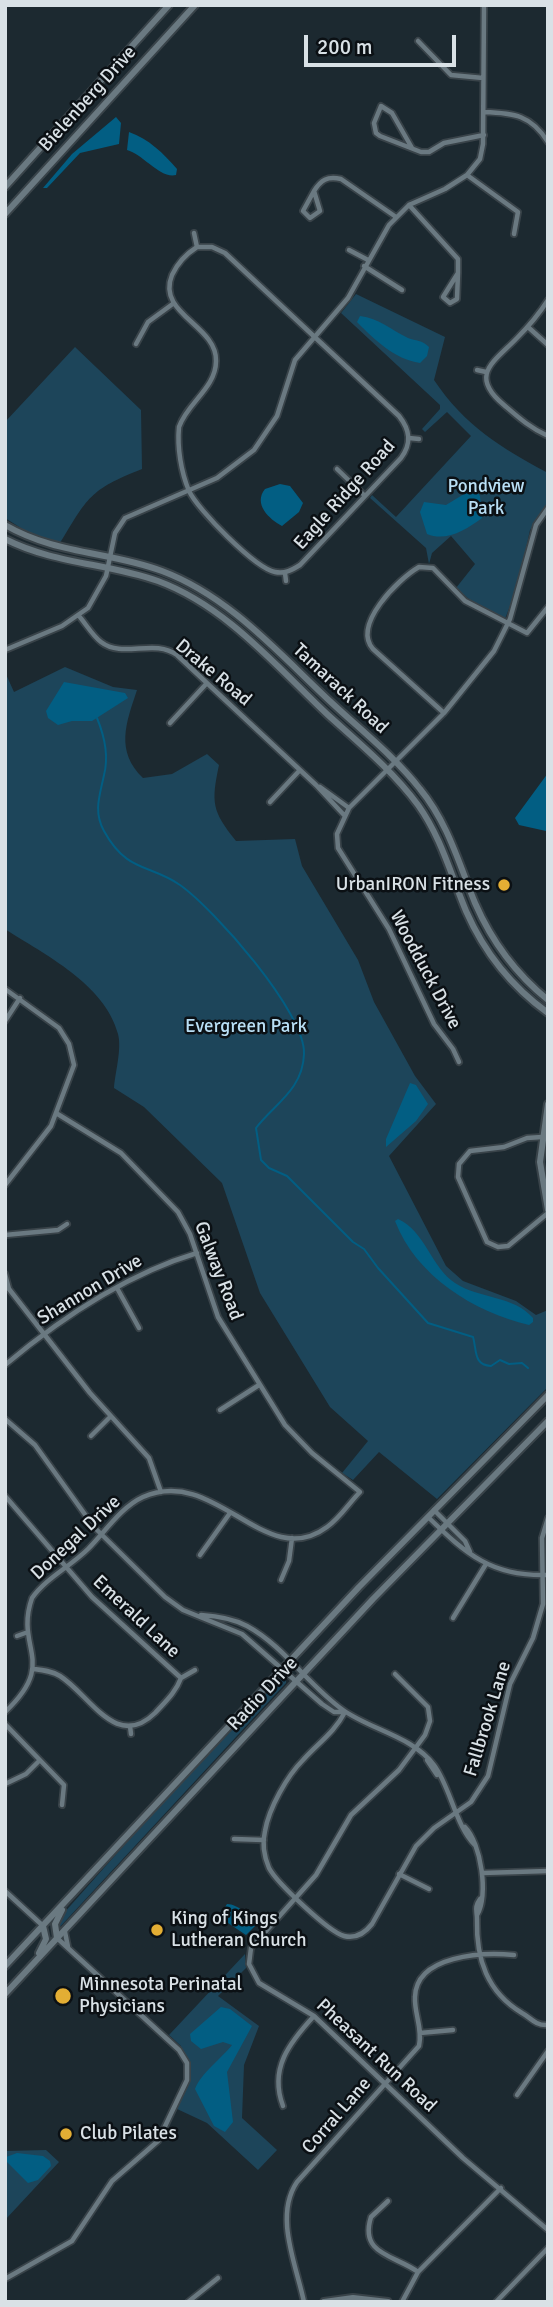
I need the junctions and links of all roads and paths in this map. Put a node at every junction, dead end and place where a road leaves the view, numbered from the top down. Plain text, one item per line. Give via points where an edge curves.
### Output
1 (169, 5) edge
2 (195, 5) edge
3 (484, 5) edge
4 (418, 41) dead end
5 (483, 78) junction
6 (484, 112) junction
7 (484, 135) junction
8 (548, 142) edge
9 (412, 148) junction
10 (467, 175) junction
11 (5, 187) edge
12 (314, 191) junction
13 (409, 205) junction
14 (5, 214) edge
15 (397, 217) junction
16 (194, 233) dead end
17 (514, 234) dead end
18 (197, 247) junction
19 (349, 250) dead end
20 (368, 260) junction
21 (364, 266) junction
22 (458, 273) junction
23 (402, 290) dead end
24 (548, 300) edge
25 (174, 303) junction
26 (528, 327) junction
27 (313, 337) junction
28 (136, 344) dead end
29 (548, 345) edge
30 (477, 370) dead end
31 (486, 372) junction
32 (548, 436) edge
33 (409, 438) junction
34 (419, 439) dead end
35 (337, 469) dead end
36 (189, 490) junction
37 (365, 496) junction
38 (548, 508) edge
39 (540, 517) junction
40 (548, 521) edge
41 (5, 525) edge
42 (5, 539) edge
43 (109, 558) junction
44 (108, 569) junction
45 (285, 573) junction
46 (286, 581) dead end
47 (548, 607) edge
48 (79, 616) junction
49 (508, 625) junction
50 (5, 650) edge
51 (207, 683) junction
52 (444, 713) junction
53 (170, 723) dead end
54 (396, 762) junction
55 (299, 770) junction
56 (387, 770) junction
57 (316, 785) junction
58 (270, 802) dead end
59 (349, 808) junction
60 (344, 815) junction
61 (5, 989) edge
62 (20, 998) junction
63 (548, 1000) edge
64 (548, 1013) edge
65 (5, 1021) edge
66 (459, 1062) dead end
67 (548, 1104) edge
68 (56, 1113) junction
69 (542, 1136) junction
70 (5, 1185) edge
71 (548, 1211) edge
72 (67, 1224) dead end
73 (5, 1236) edge
74 (197, 1253) junction
75 (5, 1274) edge
76 (117, 1288) junction
77 (139, 1328) dead end
78 (45, 1332) junction
79 (5, 1365) edge
80 (259, 1385) junction
81 (548, 1395) edge
82 (220, 1410) dead end
83 (111, 1416) junction
84 (5, 1419) edge
85 (548, 1421) edge
86 (91, 1436) dead end
87 (161, 1492) junction
88 (5, 1496) edge
89 (433, 1510) junction
90 (230, 1513) junction
91 (427, 1516) junction
92 (548, 1518) edge
93 (447, 1523) junction
94 (441, 1529) junction
95 (102, 1535) junction
96 (292, 1538) junction
97 (471, 1552) junction
98 (200, 1555) dead end
99 (486, 1564) junction
100 (66, 1569) junction
101 (546, 1575) edge
102 (281, 1580) dead end
103 (196, 1615) junction
104 (453, 1618) dead end
105 (28, 1632) junction
106 (17, 1636) dead end
107 (289, 1662) junction
108 (34, 1669) junction
109 (282, 1669) junction
110 (195, 1670) dead end
111 (395, 1674) dead end
112 (302, 1675) junction
113 (181, 1678) junction
114 (296, 1681) junction
115 (5, 1712) edge
116 (345, 1712) junction
117 (5, 1724) edge
118 (130, 1726) junction
119 (131, 1734) dead end
120 (416, 1749) junction
121 (39, 1761) junction
122 (5, 1784) edge
123 (62, 1805) dead end
124 (457, 1812) junction
125 (233, 1839) dead end
126 (264, 1840) junction
127 (548, 1871) edge
128 (482, 1873) junction
129 (399, 1874) junction
130 (429, 1889) dead end
131 (5, 1891) edge
132 (72, 1894) junction
133 (297, 1897) junction
134 (43, 1926) junction
135 (65, 1929) junction
136 (57, 1938) junction
137 (68, 1947) junction
138 (480, 1955) junction
139 (514, 1955) dead end
140 (5, 1966) edge
141 (27, 1969) junction
142 (5, 1994) edge
143 (314, 2016) junction
144 (547, 2026) edge
145 (453, 2030) dead end
146 (420, 2033) junction
147 (548, 2051) edge
148 (386, 2082) junction
149 (517, 2095) dead end
150 (284, 2106) dead end
151 (501, 2188) junction
152 (388, 2201) dead end
153 (548, 2230) edge
154 (548, 2248) edge
155 (418, 2272) junction
156 (218, 2278) dead end
157 (5, 2279) edge
158 (188, 2302) edge
159 (304, 2302) edge
160 (324, 2302) edge
161 (388, 2302) edge
162 (402, 2302) edge
163 (496, 2302) edge

1 - 11 street, Bielenberg Drive
2 - 14 street, Bielenberg Drive
3 - 5 street
4 - 5 street via 451,75
5 - 6 street
6 - 7 street
6 - 8 street via 525,117
7 - 9 street via 444,143 429,152
7 - 10 street via 480,159
9 - 9 street via 392,113 381,106 374,123 376,133
10 - 13 street
10 - 17 street via 518,212
12 - 12 street via 303,211 310,218 320,211
12 - 15 street via 326,178 341,179
13 - 15 street
13 - 22 street via 458,259
15 - 20 street
16 - 18 street
18 - 25 street via 183,257 173,273 170,290
18 - 27 street, Eagle Ridge Road via 225,253
19 - 20 street
20 - 21 street
21 - 23 street
21 - 27 street via 348,299
22 - 22 street via 457,299 450,303 443,297
24 - 26 street
25 - 28 street via 149,323
25 - 36 street via 206,335 216,356 213,377 179,427
26 - 29 street
26 - 31 street
27 - 33 street, Eagle Ridge Road via 399,416
27 - 36 street via 295,360 280,407 262,440 232,469
30 - 31 street
31 - 32 street via 494,397 529,427
33 - 34 street
33 - 37 street, Eagle Ridge Road via 401,458
35 - 37 street
36 - 43 street via 125,518 115,533
36 - 45 street, Eagle Ridge Road via 206,514 261,566
37 - 45 street, Eagle Ridge Road via 300,565
38 - 39 street, Woodduck Drive
39 - 40 street
39 - 49 street, Woodduck Drive
41 - 43 street, Tamarack Road via 49,545
42 - 44 street, Tamarack Road via 59,560
43 - 44 street
43 - 54 street, Tamarack Road via 167,573 221,603
44 - 48 street via 94,600
44 - 56 street, Tamarack Road via 170,586 215,612
45 - 46 street
47 - 49 street via 527,634
48 - 50 street
48 - 51 street, Drake Road via 105,645 167,649
49 - 52 street, Woodduck Drive via 488,659
49 - 52 street via 465,601 437,571 425,566 414,570 372,615 366,632 369,645
51 - 53 street
51 - 55 street, Drake Road
52 - 54 street, Woodduck Drive
54 - 56 street, Woodduck Drive
54 - 63 street, Tamarack Road via 445,827 496,944
55 - 57 street, Drake Road
55 - 58 street
56 - 59 street, Woodduck Drive
56 - 64 street, Tamarack Road via 431,825 487,950 516,986
57 - 59 street, Drake Road
57 - 60 street, Drake Road
59 - 60 street, Woodduck Drive
60 - 66 street, Woodduck Drive via 338,848 390,929 433,1024
61 - 62 street
62 - 65 street
62 - 68 street via 59,1028 72,1052 71,1078
67 - 69 street
68 - 70 street via 40,1143
68 - 74 street, Galway Road via 102,1139 133,1164 185,1222
69 - 71 street via 540,1162
69 - 71 street via 470,1151 459,1164 458,1177 480,1233 493,1245 513,1243
72 - 73 street via 58,1230
74 - 76 street, Shannon Drive via 159,1265
74 - 80 street, Galway Road via 218,1317
75 - 78 street via 9,1289
76 - 77 street
76 - 78 street, Shannon Drive
78 - 79 street, Shannon Drive
78 - 83 street
80 - 82 street
80 - 96 street, Galway Road via 300,1443 360,1492 327,1527
81 - 89 street, Radio Drive
83 - 86 street
83 - 87 street via 149,1458
84 - 95 street via 35,1446 77,1508
85 - 93 street, Radio Drive
87 - 90 street, Donegal Drive via 202,1495
87 - 95 street, Donegal Drive via 137,1501
88 - 100 street, Emerald Lane
89 - 91 street, Radio Drive
89 - 93 street
90 - 96 street, Donegal Drive via 264,1531
90 - 98 street
91 - 94 street
91 - 107 street, Radio Drive
92 - 101 street, Fallbrook Lane via 542,1538
93 - 94 street, Radio Drive
93 - 97 street
94 - 97 street
94 - 112 street, Radio Drive
95 - 100 street, Donegal Drive
95 - 103 street via 165,1597
96 - 102 street
97 - 99 street
99 - 101 street via 508,1573
99 - 104 street
100 - 105 street, Donegal Drive via 32,1598
100 - 113 street, Emerald Lane
101 - 124 street, Fallbrook Lane via 539,1621 510,1684 491,1768 471,1802
103 - 107 street via 244,1625
103 - 109 street via 242,1634
105 - 106 street
105 - 108 street, Donegal Drive
107 - 109 street, Radio Drive
107 - 112 street
108 - 115 street via 28,1687
108 - 118 street via 58,1675 105,1717
109 - 114 street
109 - 132 street, Radio Drive
110 - 113 street
111 - 120 street, Pheasant Run Road via 431,1714
112 - 114 street, Radio Drive
112 - 116 street
113 - 118 street, Emerald Lane via 178,1689 151,1716
114 - 116 street via 329,1709
114 - 135 street, Radio Drive
116 - 120 street
116 - 126 street via 329,1737 296,1767 269,1818
117 - 121 street
118 - 119 street
120 - 124 street via 427,1759
120 - 133 street, Pheasant Run Road via 358,1806 323,1865
121 - 122 street
121 - 123 street via 64,1785
124 - 128 street via 475,1845
124 - 129 street, Fallbrook Lane via 424,1837
125 - 126 street
126 - 133 street, Fallbrook Lane via 271,1870
127 - 128 street
128 - 138 street via 477,1902
129 - 130 street
129 - 133 street, Fallbrook Lane via 372,1924 357,1936 337,1933
131 - 134 street
132 - 134 street, Radio Drive
132 - 136 street via 55,1922
133 - 143 street, Pheasant Run Road via 254,1943 249,1964 259,1983
134 - 140 street, Radio Drive
134 - 141 street via 46,1943
135 - 136 street, Radio Drive
135 - 137 street
136 - 137 street
136 - 141 street, Radio Drive
137 - 157 street via 179,2050 187,2063 187,2080 162,2136 112,2180 76,2236 61,2250
138 - 139 street
138 - 144 street via 493,1989 506,2003
138 - 146 street via 424,1973 415,1994
141 - 142 street, Radio Drive
143 - 148 street, Pheasant Run Road
143 - 150 street via 283,2056 277,2088
145 - 146 street
146 - 148 street, Corral Lane via 416,2049
147 - 149 street
148 - 151 street, Pheasant Run Road
148 - 159 street, Corral Lane via 297,2182 287,2200 286,2218
151 - 153 street, Pheasant Run Road
151 - 155 street
152 - 155 street via 371,2217 370,2242 377,2252 403,2260
154 - 163 street
155 - 162 street
156 - 158 street
160 - 161 street via 353,2298

